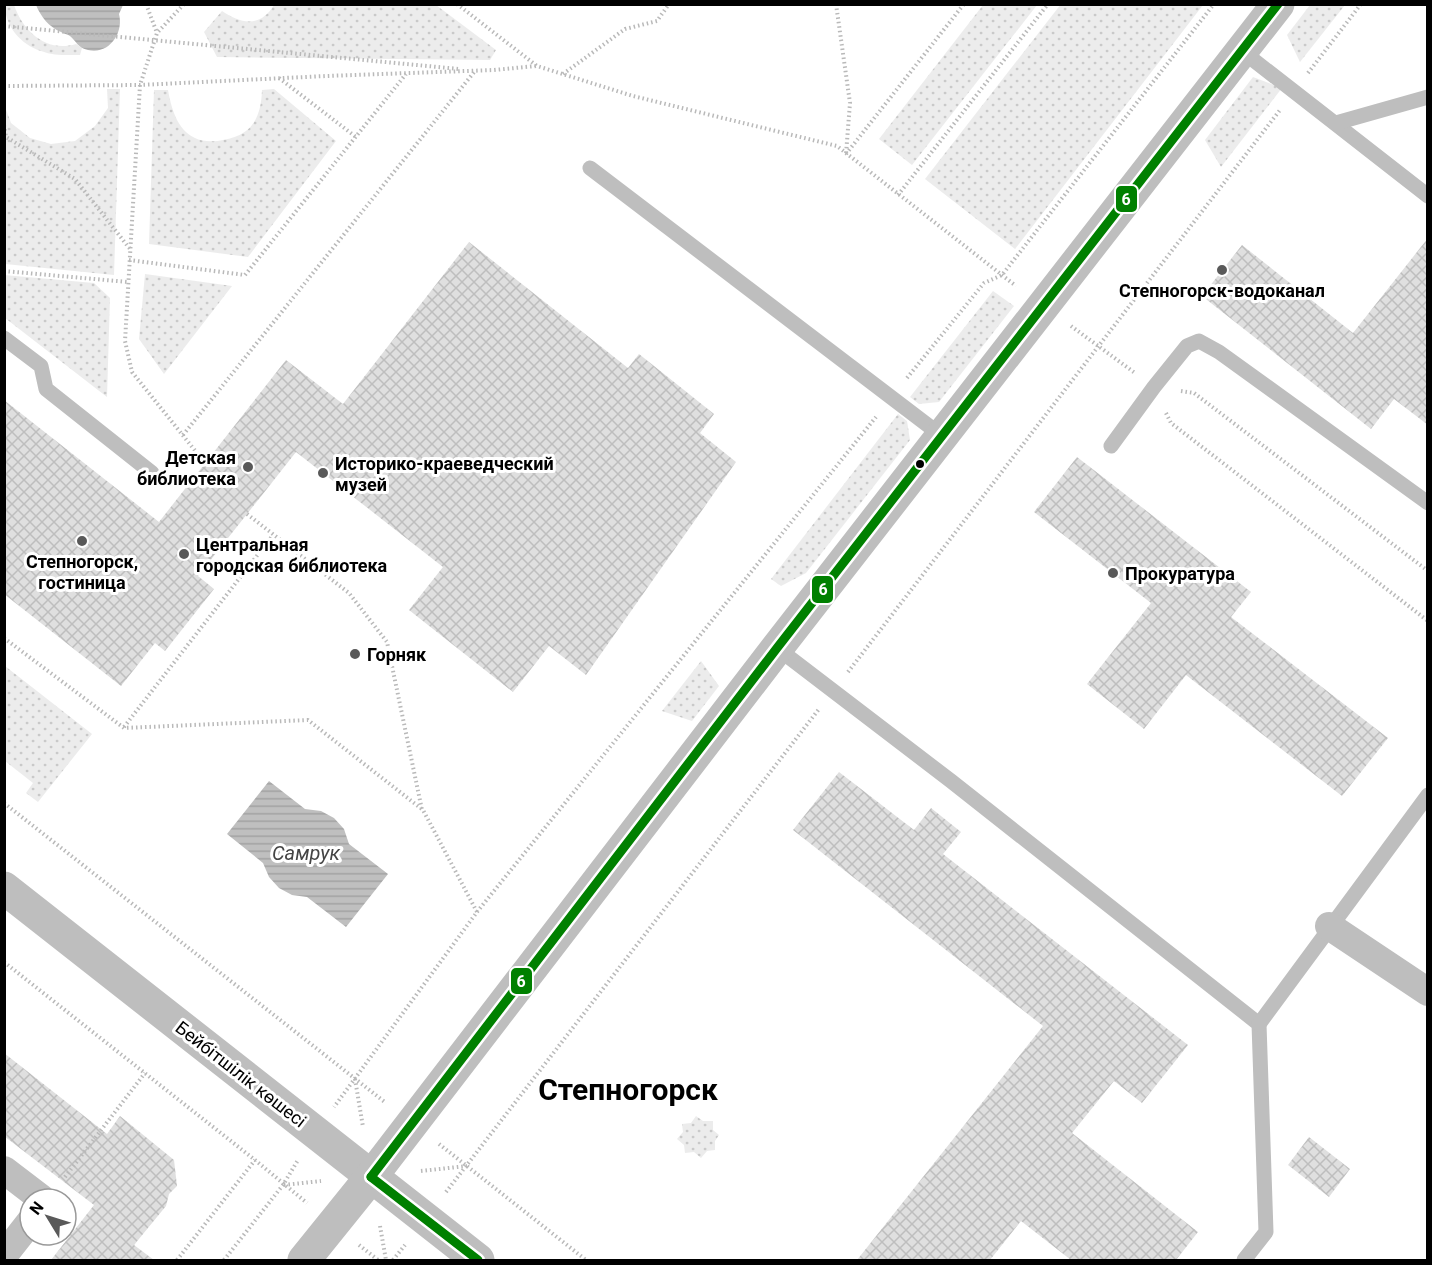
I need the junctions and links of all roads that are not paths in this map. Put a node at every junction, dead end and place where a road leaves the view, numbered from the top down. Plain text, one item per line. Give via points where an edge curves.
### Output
1 (1278, 4) edge
2 (1242, 51) junction
3 (1428, 97) edge
4 (1336, 123) junction
5 (590, 168) dead end
6 (1428, 196) edge
7 (4, 338) edge
8 (942, 436) junction
9 (1111, 446) dead end
10 (152, 473) dead end
11 (1428, 503) edge
12 (777, 648) junction
13 (1428, 795) edge
14 (4, 888) edge
15 (1329, 926) junction
16 (1428, 992) edge
17 (1259, 1024) junction
18 (4, 1170) edge
19 (371, 1177) junction
20 (26, 1187) edge
21 (18, 1237) edge
22 (4, 1255) edge
23 (304, 1260) edge
24 (478, 1260) edge
25 (1244, 1260) edge

1 - 2 street
2 - 4 lane
2 - 8 street
3 - 4 lane
4 - 6 lane
5 - 8 lane
7 - 10 lane via 40,366 46,389
8 - 12 street
9 - 11 lane via 1187,346 1199,341
12 - 17 lane
12 - 19 street
13 - 15 lane
14 - 19 street, Бейбітшілік көшесі
15 - 16 street
15 - 17 lane
17 - 25 lane via 1266,1232
18 - 20 street
19 - 23 street
19 - 24 street, Бейбітшілік көшесі
21 - 22 street

